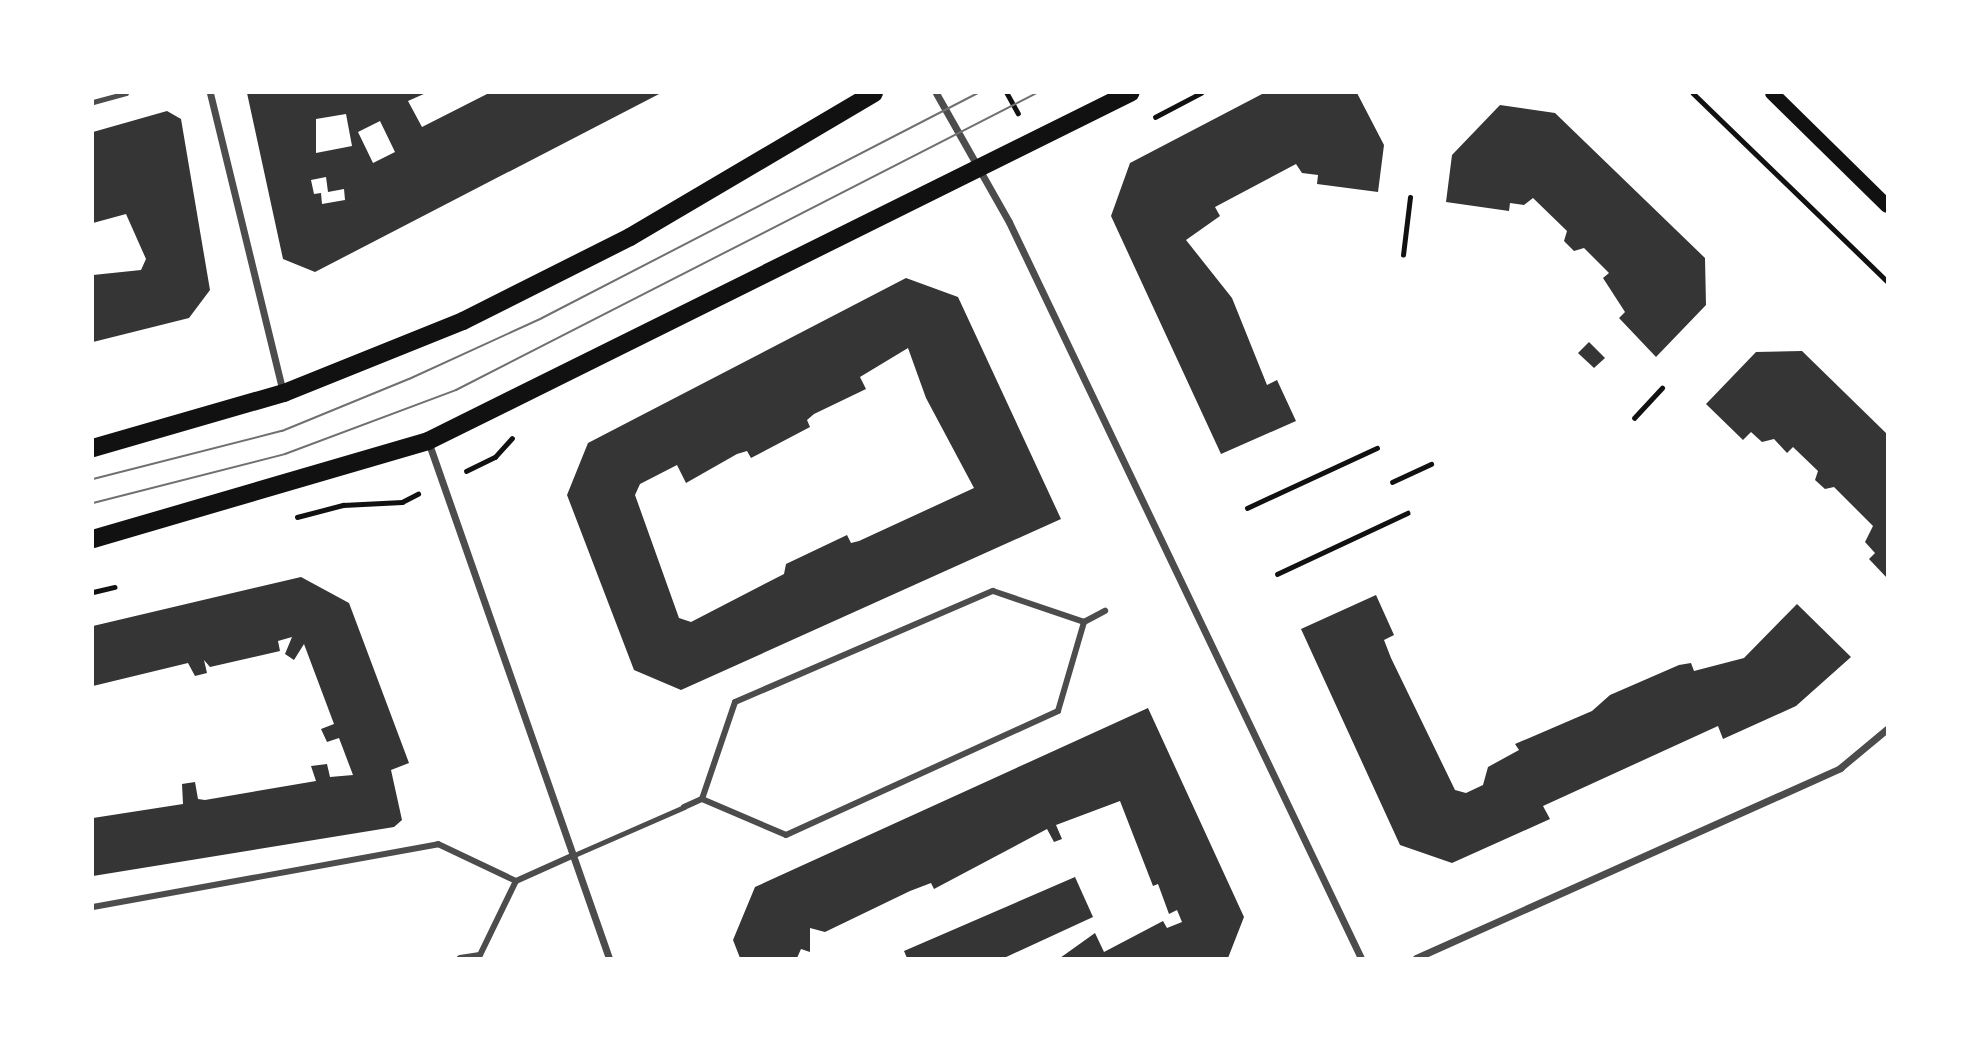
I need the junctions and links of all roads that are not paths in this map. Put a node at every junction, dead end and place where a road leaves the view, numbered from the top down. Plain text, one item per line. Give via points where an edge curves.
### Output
1 (126, 93) edge
2 (209, 93) edge
3 (874, 93) edge
4 (936, 93) edge
5 (1130, 93) edge
6 (1772, 93) edge
7 (93, 102) edge
8 (982, 168) junction
9 (1887, 206) edge
10 (284, 393) junction
11 (428, 441) junction
12 (93, 448) edge
13 (93, 539) edge
14 (1105, 611) dead end
15 (1084, 622) junction
16 (1887, 729) edge
17 (702, 799) junction
18 (684, 807) joint
19 (572, 856) junction
20 (516, 881) junction
21 (93, 907) edge
22 (460, 958) edge
23 (609, 958) edge
24 (1361, 958) edge
25 (1416, 958) edge

1 - 7 lane
2 - 10 street
3 - 10 main road via 630,237 463,321
4 - 8 street
5 - 8 main road
6 - 9 main road
8 - 11 main road
8 - 24 street
10 - 12 main road
11 - 13 main road
11 - 19 street
14 - 15 street
15 - 17 street via 993,591 735,702
15 - 17 street via 1059,711 786,835
16 - 25 street via 1840,768
17 - 18 street
18 - 19 lane
19 - 20 street
19 - 23 street
20 - 21 street via 438,844
20 - 22 street via 480,955

